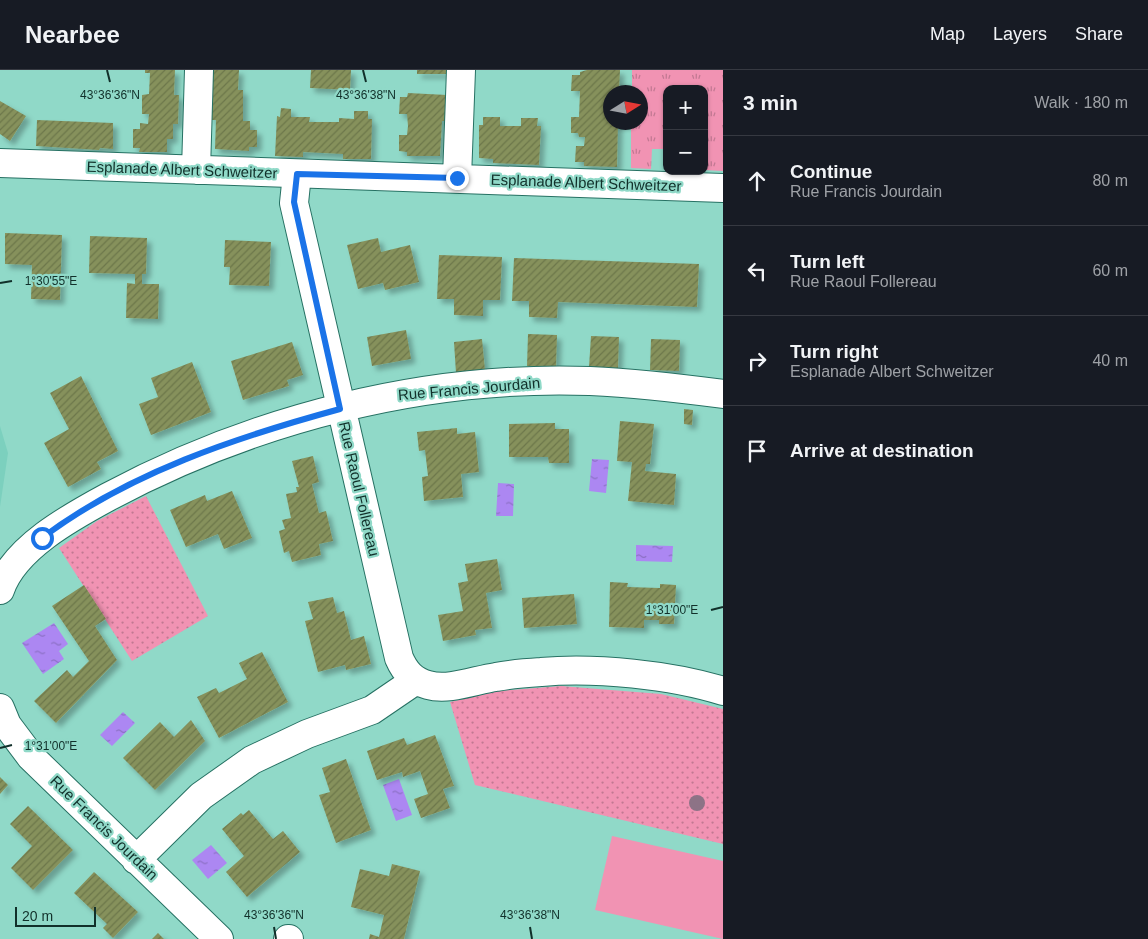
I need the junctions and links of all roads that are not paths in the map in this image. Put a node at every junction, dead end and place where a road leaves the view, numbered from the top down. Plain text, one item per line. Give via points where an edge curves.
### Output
1 (199, 70) edge
2 (461, 70) edge
3 (0, 163) edge
4 (196, 170) junction
5 (297, 174) junction
6 (457, 178) junction
7 (723, 188) edge
8 (723, 394) edge
9 (340, 409) junction
10 (0, 590) edge
11 (416, 680) junction
12 (723, 691) edge
13 (0, 708) edge
14 (136, 860) junction
15 (219, 939) edge

1 - 4 street
2 - 6 street
3 - 4 street, Esplanade Albert Schweitzer
4 - 5 street, Esplanade Albert Schweitzer
5 - 6 street, Esplanade Albert Schweitzer
5 - 9 street, Rue Raoul Follereau via 294,202
6 - 7 street, Esplanade Albert Schweitzer
8 - 9 street, Rue Francis Jourdain via 633,383 520,382 409,393
9 - 10 street, Rue Francis Jourdain via 204,452 136,482 68,519 42,538 20,559
9 - 11 street, Rue Raoul Follereau via 399,658 404,670
11 - 12 street via 429,686 446,686 544,671 601,672 662,678
11 - 14 street via 372,710 307,734 252,760 201,796
13 - 14 street, Rue Francis Jourdain via 7,725 31,757
14 - 15 street, Rue Francis Jourdain

